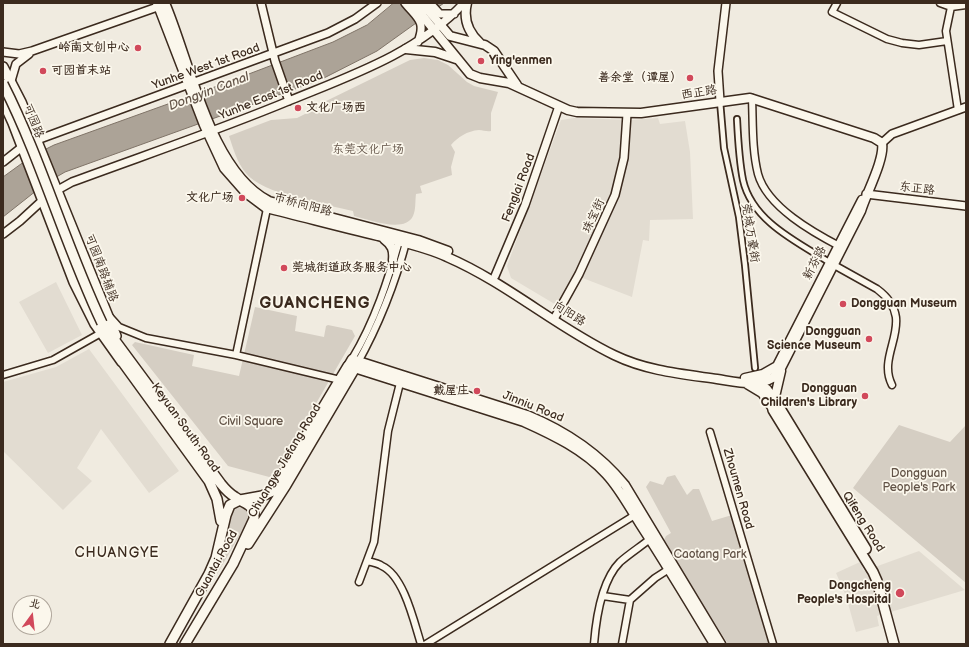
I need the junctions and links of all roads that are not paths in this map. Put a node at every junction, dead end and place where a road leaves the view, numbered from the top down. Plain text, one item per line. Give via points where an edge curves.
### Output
1 (260, 3) edge
2 (377, 3) edge
3 (405, 3) edge
4 (412, 3) edge
5 (422, 3) edge
6 (430, 3) edge
7 (464, 3) edge
8 (467, 3) edge
9 (726, 3) edge
10 (837, 3) edge
11 (940, 3) edge
12 (163, 4) edge
13 (966, 5) edge
14 (951, 7) junction
15 (454, 14) junction
16 (429, 18) junction
17 (437, 28) junction
18 (947, 41) junction
19 (418, 42) junction
20 (480, 44) junction
21 (406, 49) junction
22 (32, 51) junction
23 (3, 52) edge
24 (274, 58) junction
25 (456, 59) junction
26 (3, 67) edge
27 (7, 82) edge
28 (519, 86) junction
29 (193, 89) junction
30 (752, 98) junction
31 (3, 101) edge
32 (289, 101) junction
33 (720, 101) junction
34 (559, 106) junction
35 (966, 107) edge
36 (958, 110) junction
37 (627, 114) junction
38 (736, 119) dead end
39 (210, 132) junction
40 (882, 143) junction
41 (38, 144) junction
42 (22, 147) junction
43 (3, 162) edge
44 (55, 185) junction
45 (866, 194) junction
46 (40, 196) junction
47 (267, 204) junction
48 (966, 206) edge
49 (3, 234) edge
50 (389, 237) junction
51 (403, 240) junction
52 (840, 247) junction
53 (394, 260) junction
54 (832, 264) junction
55 (495, 276) junction
56 (103, 307) junction
57 (555, 317) junction
58 (102, 323) joint
59 (101, 333) junction
60 (790, 346) junction
61 (236, 355) junction
62 (789, 356) junction
63 (126, 362) junction
64 (353, 364) junction
65 (756, 368) dead end
66 (781, 369) junction
67 (3, 375) edge
68 (340, 380) junction
69 (745, 381) junction
70 (400, 383) junction
71 (760, 383) junction
72 (892, 385) dead end
73 (774, 398) junction
74 (777, 412) junction
75 (784, 423) junction
76 (710, 432) dead end
77 (225, 488) junction
78 (250, 498) junction
79 (240, 500) junction
80 (634, 515) junction
81 (222, 530) junction
82 (650, 539) junction
83 (367, 561) junction
84 (233, 564) junction
85 (669, 569) junction
86 (360, 582) dead end
87 (603, 596) junction
88 (630, 600) junction
89 (170, 644) edge
90 (185, 644) edge
91 (421, 644) edge
92 (426, 644) edge
93 (594, 644) edge
94 (622, 644) edge
95 (714, 644) edge
96 (722, 644) edge
97 (773, 644) edge
98 (894, 644) edge
99 (899, 644) edge

1 - 24 street
2 - 24 street, Yunhe West 1st Road via 343,26
3 - 16 street
4 - 16 main road, 西正路
5 - 16 main road, 西正路
6 - 16 street
7 - 15 street, Yunhe East 1st Road
8 - 20 main road via 466,24
9 - 33 street via 718,71
10 - 18 street via 832,12 887,39 919,45
11 - 14 street
12 - 22 street
12 - 29 main road, 市桥向阳路
13 - 14 street
14 - 18 street via 946,31
15 - 16 street
15 - 17 street, Yunhe East 1st Road
16 - 17 main road, 西正路
16 - 19 street
17 - 19 street, Yunhe East 1st Road
17 - 20 main road, 西正路 via 450,36
17 - 25 main road, 西正路
18 - 36 street
19 - 21 street, Yunhe East 1st Road
20 - 28 main road, 西正路 via 494,51
21 - 25 main road via 435,52
21 - 32 street, Yunhe East 1st Road
22 - 23 street via 18,54
22 - 27 street via 16,64
24 - 29 street, Yunhe West 1st Road
24 - 32 street
25 - 28 main road, 西正路 via 474,76
26 - 27 main road
27 - 41 main road, 可园南路辅路
27 - 58 main road, 可园路, bridge via 82,280
28 - 34 main road, 西正路
29 - 39 main road, 市桥向阳路
29 - 41 street, Yunhe West 1st Road
30 - 33 main road, 西正路
30 - 40 main road, 西正路 via 874,138
30 - 52 street via 754,149 758,176 764,187 772,199 798,221
31 - 42 main road
32 - 39 street, Yunhe East 1st Road
33 - 37 main road, 西正路
33 - 65 street, 莞城万豪街 via 724,148 739,217
34 - 37 main road, 西正路 via 577,112
34 - 55 street, Fenglai Road via 525,205
35 - 36 street
36 - 40 street via 892,134
37 - 57 street, 珠宝街 via 624,158 615,195 579,274
38 - 54 street via 743,181 753,203 779,230
39 - 44 street, Yunhe East 1st Road via 72,182
39 - 47 main road, 市桥向阳路 via 242,181
40 - 45 main road, 新芬路 via 881,158
41 - 42 street, Yunhe West 1st Road
41 - 44 main road, 可园南路辅路
42 - 43 street, Yunhe West 1st Road
42 - 46 main road
44 - 46 street, Yunhe East 1st Road
44 - 56 main road, 可园南路辅路
45 - 48 street, 东正路
45 - 52 main road, 新芬路 via 861,211
46 - 49 street, Yunhe East 1st Road via 20,221
46 - 59 main road via 74,282
47 - 50 main road, 市桥向阳路
47 - 61 street
50 - 51 main road, 向阳路
50 - 53 main road
51 - 53 street
51 - 55 main road, 向阳路 via 448,251
51 - 57 main road, 向阳路 via 446,256 482,274
51 - 64 street via 386,305 373,337
52 - 54 main road, 新芬路
53 - 64 street
54 - 60 main road, 新芬路
54 - 72 street via 883,293 894,308 898,320 887,375
55 - 57 main road, 向阳路
56 - 61 street via 119,327 131,333
56 - 63 main road, 可园南路辅路
57 - 69 main road, 向阳路 via 617,351 640,360
58 - 63 main road, Keyuan South Road
59 - 63 main road
59 - 67 street via 53,360
60 - 62 main road
60 - 66 main road
60 - 69 main road via 773,369
61 - 68 street
62 - 66 main road
62 - 74 main road
63 - 77 main road, Keyuan South Road
63 - 81 main road, Keyuan South Road via 209,481 221,511
64 - 68 main road, Chuangye Jiefang Road
64 - 70 main road
64 - 84 main road, Chuangye Jiefang Road via 270,512
64 - 96 main road, Jinniu Road via 527,415 555,427 596,454 625,485
66 - 71 main road via 775,377
66 - 73 main road
68 - 78 main road, Chuangye Jiefang Road via 273,491
69 - 71 main road
69 - 74 main road via 762,393
70 - 80 main road via 524,422 551,434 592,461 606,474
70 - 83 street via 388,431 374,542
71 - 73 main road
73 - 74 main road
74 - 75 main road
75 - 98 main road, Qifeng Road via 873,572
75 - 99 main road, Qifeng Road via 879,569
76 - 97 street, Zhoumen Road
77 - 78 main road
77 - 79 main road, Keyuan South Road
78 - 79 main road, Chuangye Jiefang Road
79 - 81 main road via 230,505
79 - 84 main road, Guantai Road via 253,508 254,520
80 - 82 main road
80 - 92 street
81 - 89 main road, Guantai Road via 216,558 209,574
82 - 85 main road
82 - 87 street via 620,562 610,575
83 - 86 street
83 - 91 street via 383,566 400,582
84 - 90 main road, Guantai Road
85 - 88 street
85 - 95 main road
87 - 88 street
87 - 93 street via 596,617
88 - 94 street

